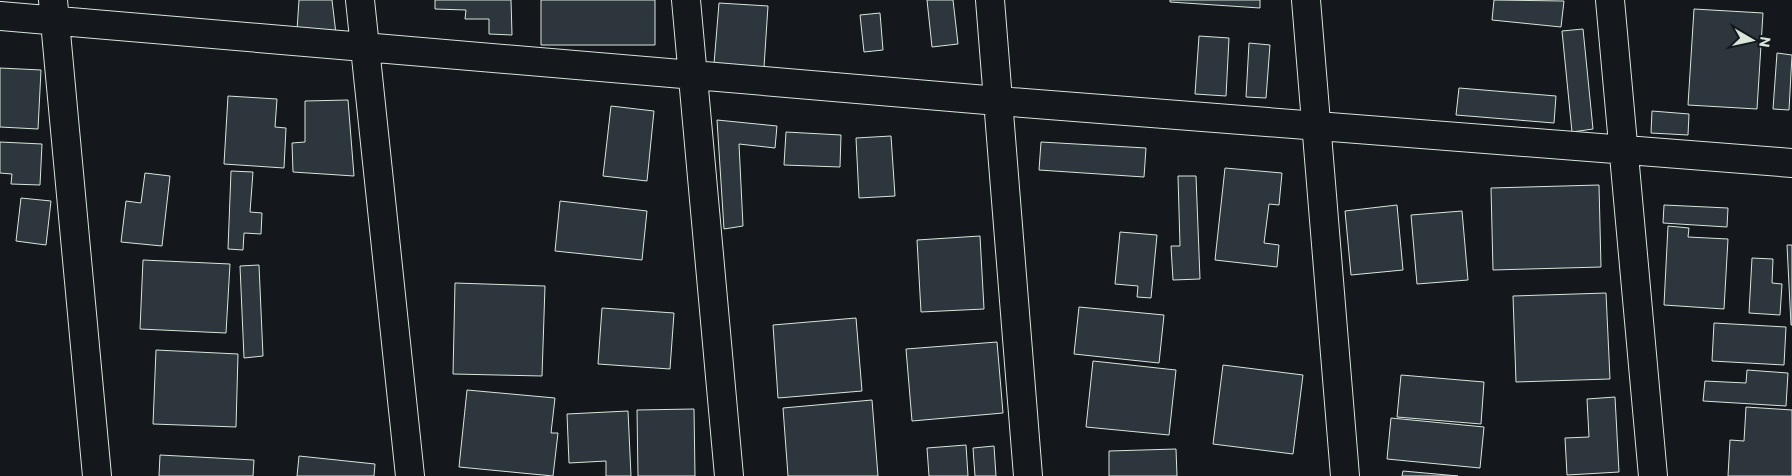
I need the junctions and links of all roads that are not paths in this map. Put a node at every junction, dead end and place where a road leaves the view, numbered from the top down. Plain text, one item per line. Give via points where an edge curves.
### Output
1 (360, 0) edge
2 (686, 0) edge
3 (990, 0) edge
4 (1306, 0) edge
5 (1610, 0) edge
6 (54, 11) edge
7 (0, 16) edge
8 (364, 47) junction
9 (693, 75) junction
10 (998, 100) junction
11 (1316, 126) junction
12 (1624, 150) junction
13 (1792, 163) edge
14 (96, 476) edge
15 (410, 476) edge
16 (729, 476) edge
17 (1028, 476) edge
18 (1344, 476) edge
19 (1653, 476) edge

1 - 8 street
2 - 9 street
3 - 10 street
4 - 11 street
5 - 12 street
6 - 7 street
6 - 8 street
6 - 14 street
8 - 9 street
8 - 15 street
9 - 10 street
9 - 16 street
10 - 11 street
10 - 17 street
11 - 12 street
11 - 18 street
12 - 13 street
12 - 19 street

